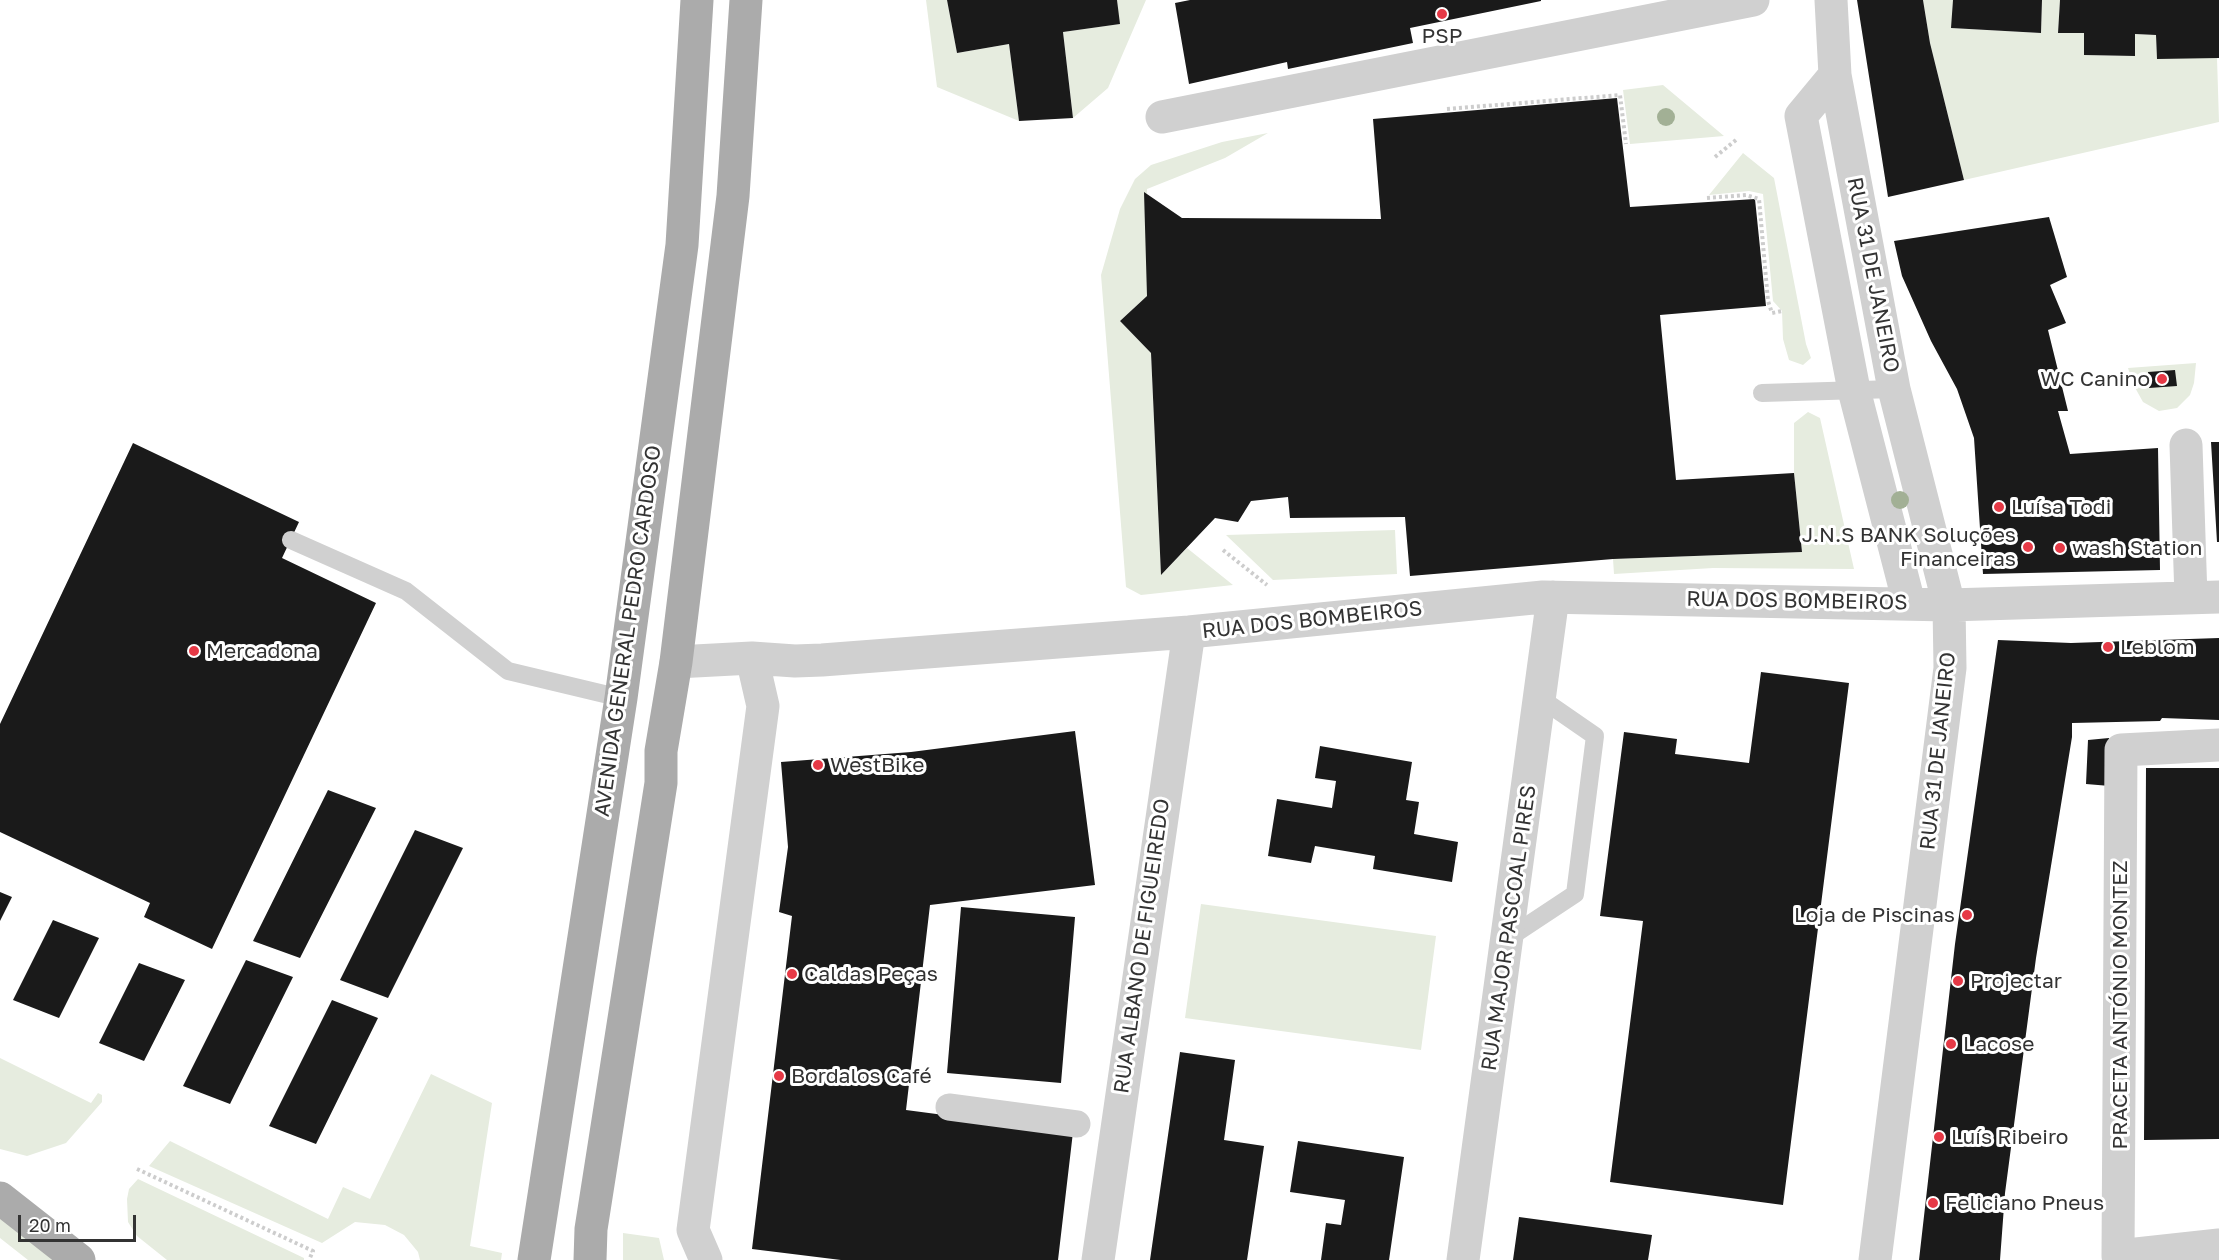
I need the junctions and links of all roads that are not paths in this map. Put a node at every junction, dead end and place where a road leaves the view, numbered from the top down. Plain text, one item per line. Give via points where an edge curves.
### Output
1 (697, 0) edge
2 (746, 0) edge
3 (1753, 0) edge
4 (1831, 0) edge
5 (1835, 75) junction
6 (1162, 117) dead end
7 (1894, 389) junction
8 (1854, 390) junction
9 (1762, 393) dead end
10 (2186, 445) dead end
11 (291, 540) dead end
12 (1553, 597) junction
13 (2205, 597) edge
14 (1909, 603) junction
15 (1949, 605) junction
16 (1189, 632) junction
17 (752, 658) junction
18 (676, 662) junction
19 (621, 698) junction
20 (1540, 698) junction
21 (2219, 745) edge
22 (1507, 939) junction
23 (949, 1107) dead end
24 (1077, 1124) dead end
25 (0, 1198) edge
26 (2219, 1245) edge
27 (79, 1260) edge
28 (534, 1260) edge
29 (590, 1260) edge
30 (706, 1260) edge
31 (1098, 1260) edge
32 (1464, 1260) edge
33 (1875, 1260) edge

1 - 19 main road, AVENIDA GENERAL PEDRO CARDOSO via 681,245
2 - 18 main road via 733,196
3 - 6 street
4 - 5 street, RUA 31 DE JANEIRO
5 - 7 street, RUA 31 DE JANEIRO
5 - 8 street via 1801,116
7 - 8 lane
7 - 15 street, RUA 31 DE JANEIRO
8 - 9 lane
8 - 14 street
10 - 13 street
11 - 19 lane via 406,591 508,670
12 - 14 street, RUA DOS BOMBEIROS
12 - 16 street, RUA DOS BOMBEIROS
12 - 20 street, RUA MAJOR PASCOAL PIRES
13 - 15 street, RUA DOS BOMBEIROS
14 - 15 street, RUA DOS BOMBEIROS
15 - 33 street, RUA 31 DE JANEIRO via 1950,668
16 - 17 street, RUA DOS BOMBEIROS via 822,660
16 - 31 street, RUA ALBANO DE FIGUEIREDO
17 - 18 street, RUA DOS BOMBEIROS
17 - 30 street via 763,706 693,1230
18 - 29 main road via 661,751 661,783 591,1229
19 - 28 main road, AVENIDA GENERAL PEDRO CARDOSO
20 - 22 street, RUA MAJOR PASCOAL PIRES
20 - 22 lane via 1595,736 1575,894
21 - 26 street, PRACETA ANTÓNIO MONTEZ via 2121,750 2118,1256
22 - 32 street, RUA MAJOR PASCOAL PIRES
23 - 24 street
25 - 27 main road

